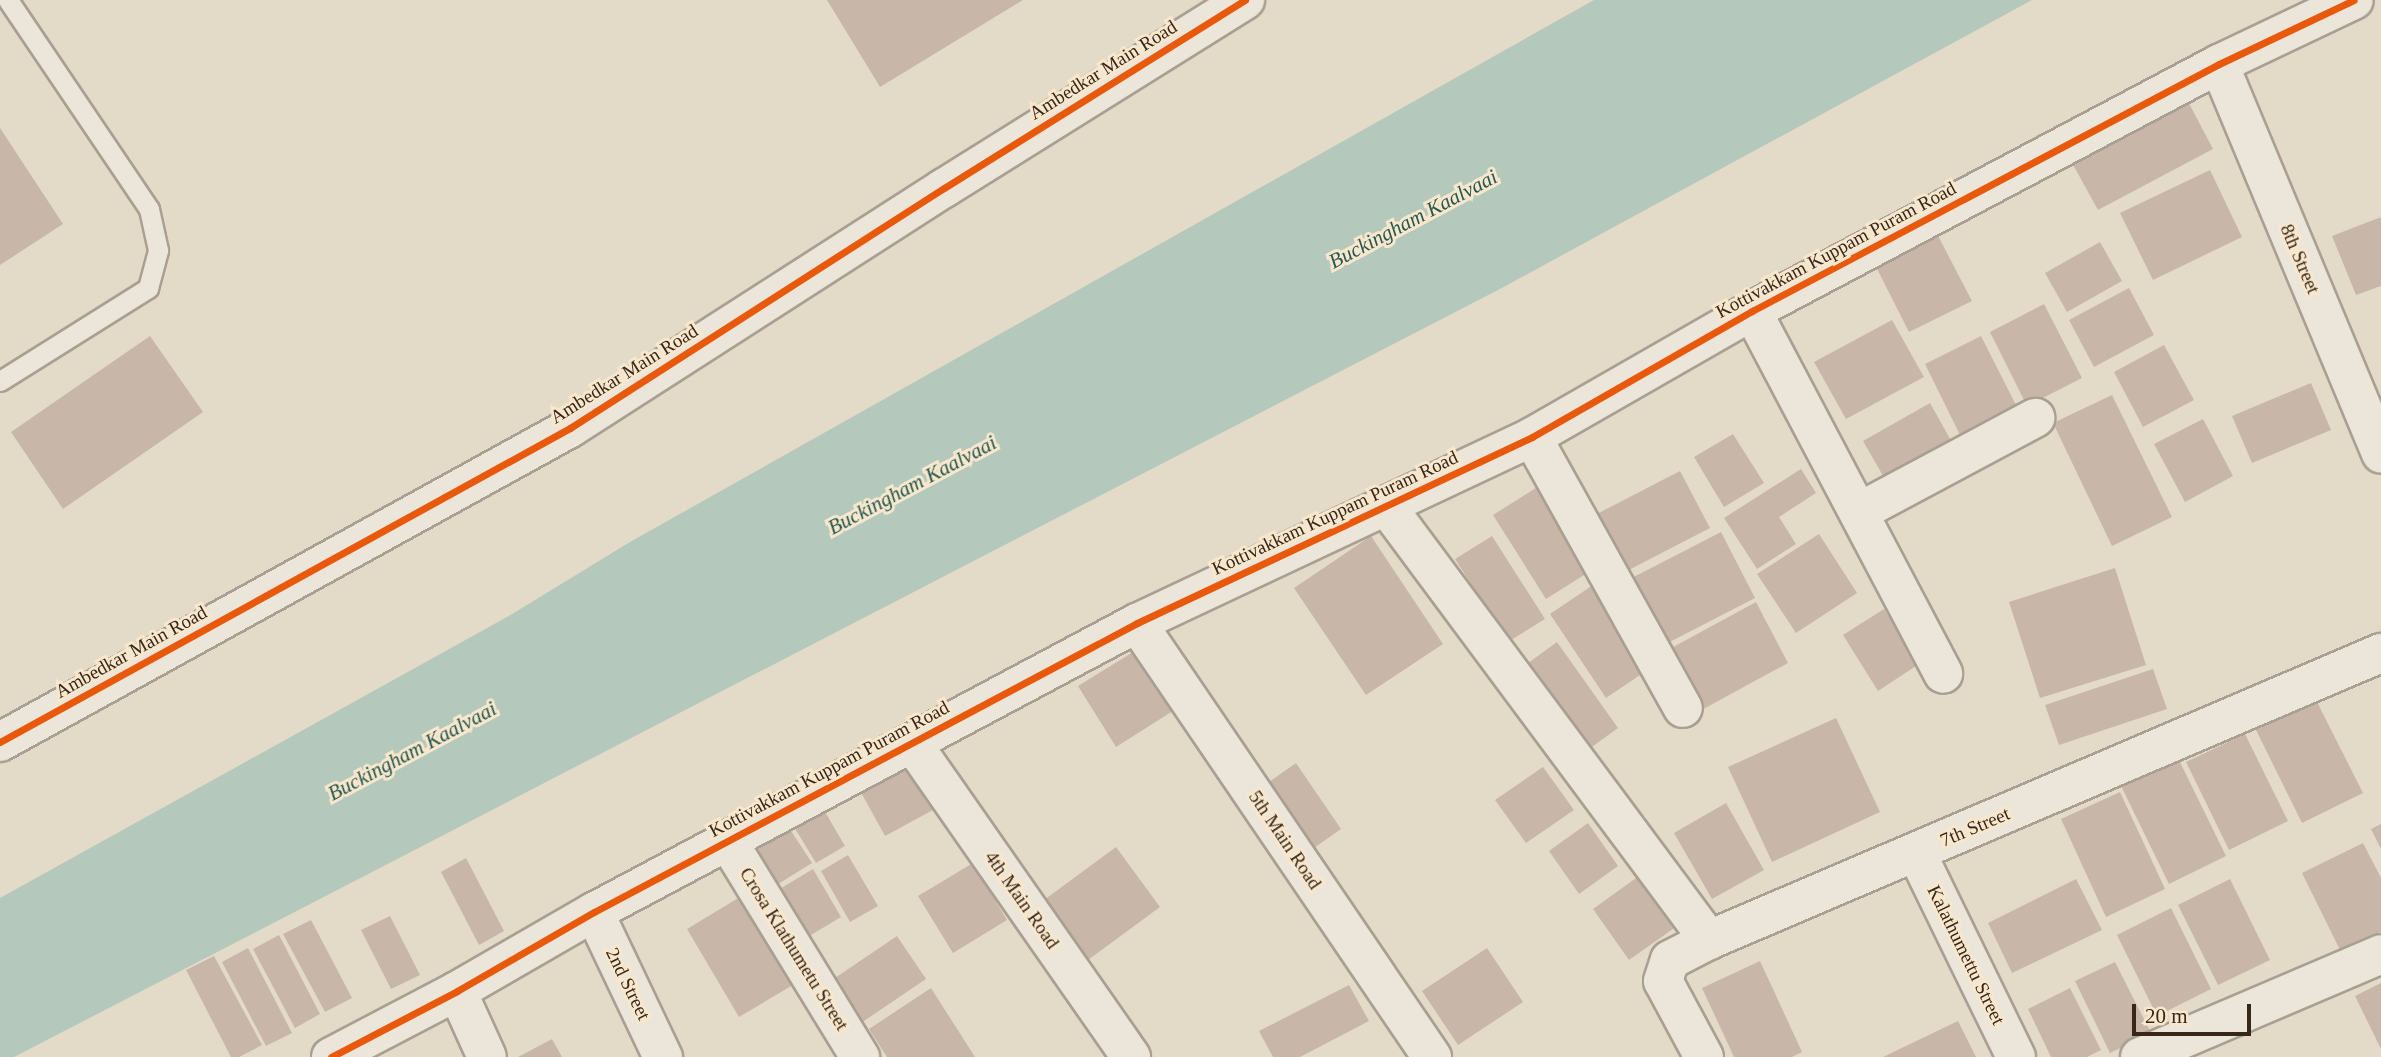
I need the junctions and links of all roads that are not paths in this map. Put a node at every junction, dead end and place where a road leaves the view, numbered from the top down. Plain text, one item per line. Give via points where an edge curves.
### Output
1 (8, 0) edge
2 (1245, 0) edge
3 (2354, 0) edge
4 (2219, 64) junction
5 (1752, 311) junction
6 (0, 382) edge
7 (2035, 418) dead end
8 (1532, 437) junction
9 (2381, 454) edge
10 (1387, 507) junction
11 (1859, 512) junction
12 (1137, 623) junction
13 (2381, 653) edge
14 (1943, 674) dead end
15 (1683, 708) dead end
16 (0, 742) edge
17 (912, 743) junction
18 (727, 840) junction
19 (1916, 852) junction
20 (594, 912) junction
21 (1709, 940) junction
22 (2381, 954) edge
23 (457, 991) junction
24 (331, 1057) edge
25 (487, 1057) edge
26 (663, 1057) edge
27 (860, 1057) edge
28 (1131, 1057) edge
29 (1432, 1057) edge
30 (1704, 1057) edge
31 (2016, 1057) edge
32 (2140, 1057) edge

1 - 6 lane via 149,209 158,250 148,288
2 - 16 street, Ambedkar Main Road via 570,428
3 - 4 street, Kottivakkam Kuppam Puram Road
4 - 5 street, Kottivakkam Kuppam Puram Road
4 - 9 street, 8th Street
5 - 8 street, Kottivakkam Kuppam Puram Road
5 - 11 street
7 - 11 street
8 - 10 street, Kottivakkam Kuppam Puram Road
8 - 15 street
10 - 12 street, Kottivakkam Kuppam Puram Road
10 - 21 street
11 - 14 street
12 - 17 street, Kottivakkam Kuppam Puram Road
12 - 29 street, 5th Main Road
13 - 19 street, 7th Street
17 - 18 street, Kottivakkam Kuppam Puram Road
17 - 28 street, 4th Main Road
18 - 20 street, Kottivakkam Kuppam Puram Road
18 - 27 street, Crosa Klathumetu Street
19 - 21 street, 7th Street
19 - 31 street, Kalathumettu Street
20 - 23 street, Kottivakkam Kuppam Puram Road
20 - 26 street, 2nd Street
21 - 30 street, 7th Street via 1670,960 1663,981
22 - 32 street
23 - 24 street, Kottivakkam Kuppam Puram Road
23 - 25 street

